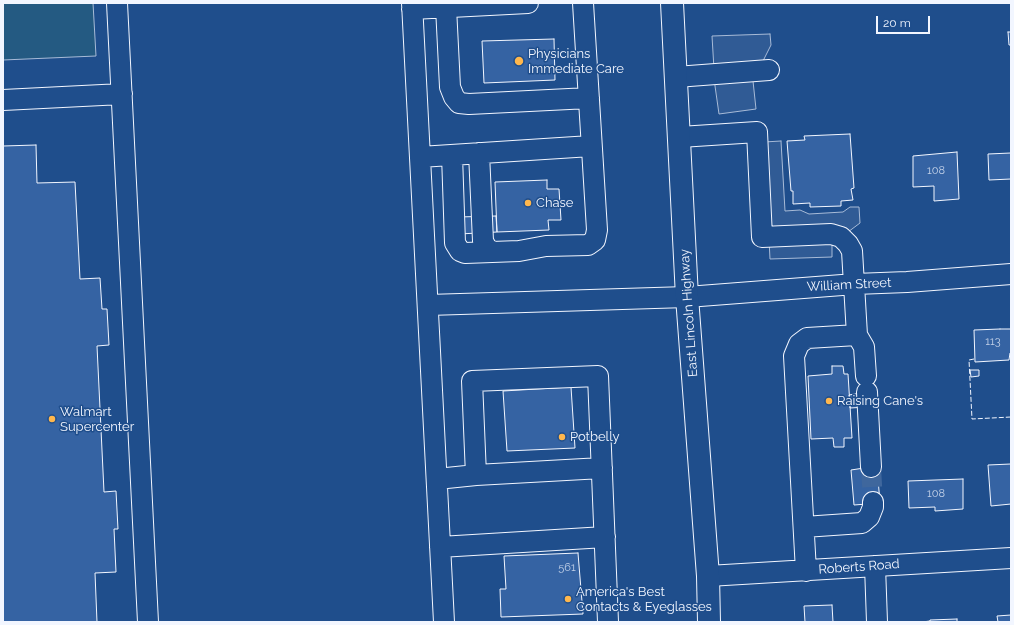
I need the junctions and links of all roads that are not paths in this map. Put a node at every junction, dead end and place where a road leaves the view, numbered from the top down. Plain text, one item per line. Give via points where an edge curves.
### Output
1 (117, 3) edge
2 (528, 3) edge
3 (583, 3) edge
4 (672, 3) edge
5 (412, 6) edge
6 (446, 8) junction
7 (769, 70) dead end
8 (676, 77) junction
9 (122, 94) junction
10 (589, 98) junction
11 (3, 100) edge
12 (680, 137) junction
13 (591, 146) junction
14 (470, 153) junction
15 (420, 157) junction
16 (489, 252) junction
17 (1011, 274) edge
18 (855, 284) junction
19 (688, 297) junction
20 (428, 305) junction
21 (857, 335) junction
22 (871, 467) tunnel mouth
23 (602, 468) junction
24 (476, 475) junction
25 (436, 479) junction
26 (872, 502) tunnel mouth
27 (804, 527) junction
28 (605, 537) junction
29 (440, 548) junction
30 (1011, 558) edge
31 (875, 566) junction
32 (806, 571) junction
33 (708, 576) junction
34 (148, 622) edge
35 (444, 622) edge
36 (608, 622) edge
37 (709, 622) edge
38 (877, 622) edge

1 - 9 street
2 - 6 street
3 - 10 street
4 - 8 main road, East Lincoln Highway
5 - 6 street
5 - 15 street
6 - 10 street via 450,88 459,103
7 - 8 street
8 - 12 main road, East Lincoln Highway
9 - 11 street
9 - 34 street
10 - 13 street
12 - 18 street via 757,132 762,237 831,234 841,237 852,251
12 - 19 main road, East Lincoln Highway
13 - 14 street
13 - 16 street via 597,230 595,240 588,244
14 - 15 street
14 - 16 street via 483,241
14 - 16 street via 455,242 460,251 465,253
15 - 20 street
17 - 18 street, William Street
18 - 19 street, William Street
18 - 21 street
19 - 20 street, William Street
19 - 33 main road, East Lincoln Highway
20 - 25 street
21 - 22 street via 864,346
21 - 27 street via 807,338 799,344 794,356
23 - 24 street
23 - 24 street via 598,376 472,381
23 - 28 street
24 - 25 street
25 - 29 street
26 - 27 street via 869,517 862,523
27 - 32 street
28 - 29 street
28 - 36 street
29 - 35 street
30 - 31 street, Roberts Road
31 - 32 street, Roberts Road
31 - 38 street
32 - 33 street, Roberts Road
33 - 37 main road, East Lincoln Highway

